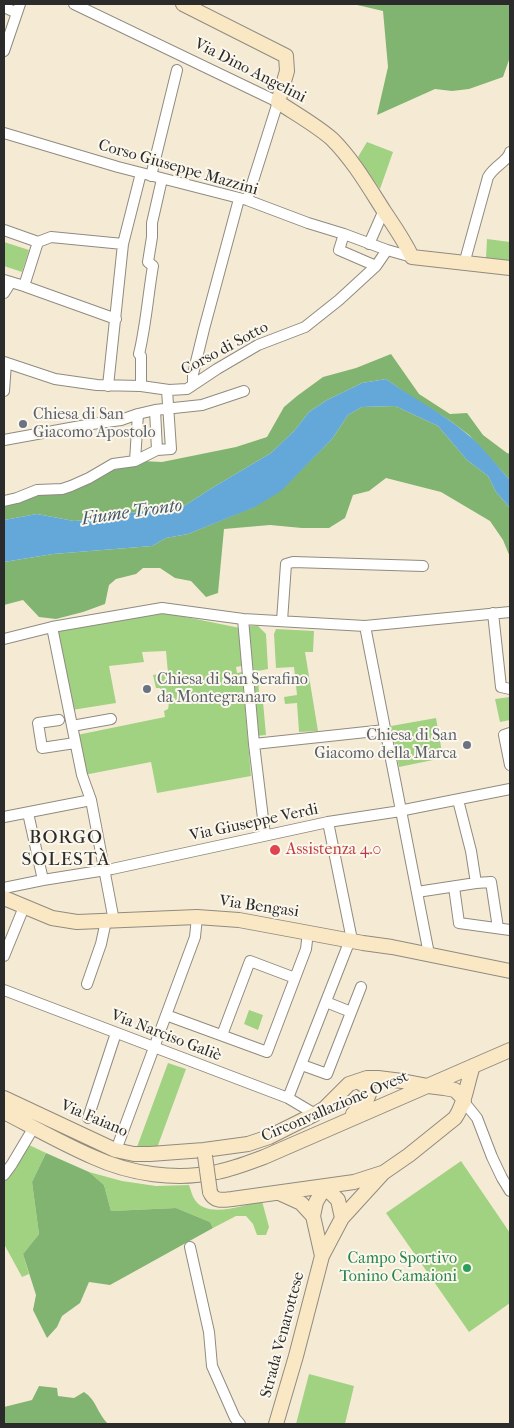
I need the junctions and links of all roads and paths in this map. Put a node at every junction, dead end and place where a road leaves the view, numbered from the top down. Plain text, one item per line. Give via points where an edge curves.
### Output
1 (74, 4) edge
2 (183, 4) edge
3 (4, 6) edge
4 (19, 9) edge
5 (4, 51) edge
6 (177, 70) dead end
7 (278, 102) junction
8 (4, 133) edge
9 (509, 158) edge
10 (141, 173) junction
11 (152, 176) junction
12 (162, 178) junction
13 (243, 200) junction
14 (384, 210) junction
15 (4, 230) edge
16 (344, 234) junction
17 (38, 242) junction
18 (123, 244) junction
19 (369, 244) junction
20 (387, 250) junction
21 (412, 257) junction
22 (469, 264) junction
23 (376, 266) junction
24 (510, 268) edge
25 (7, 281) edge
26 (24, 286) junction
27 (4, 293) edge
28 (116, 319) junction
29 (5, 363) edge
30 (193, 385) junction
31 (108, 386) junction
32 (141, 386) junction
33 (167, 390) junction
34 (4, 391) edge
35 (244, 391) dead end
36 (155, 410) junction
37 (169, 410) junction
38 (138, 414) junction
39 (4, 440) edge
40 (157, 450) junction
41 (135, 460) junction
42 (4, 501) edge
43 (423, 566) dead end
44 (510, 612) edge
45 (493, 613) junction
46 (243, 619) junction
47 (282, 621) junction
48 (365, 626) junction
49 (52, 627) junction
50 (4, 639) edge
51 (506, 688) edge
52 (111, 719) dead end
53 (59, 720) dead end
54 (72, 722) junction
55 (385, 730) junction
56 (510, 734) edge
57 (76, 742) junction
58 (254, 744) junction
59 (510, 766) edge
60 (510, 789) edge
61 (91, 800) junction
62 (458, 800) junction
63 (401, 811) junction
64 (28, 813) junction
65 (4, 817) edge
66 (328, 822) junction
67 (265, 835) junction
68 (104, 870) junction
69 (43, 880) junction
70 (476, 883) junction
71 (454, 887) junction
72 (4, 888) edge
73 (417, 892) junction
74 (4, 898) edge
75 (24, 907) junction
76 (197, 917) junction
77 (110, 921) junction
78 (498, 928) junction
79 (510, 930) edge
80 (308, 932) junction
81 (350, 940) junction
82 (430, 954) junction
83 (4, 956) edge
84 (510, 972) edge
85 (295, 978) junction
86 (87, 984) dead end
87 (361, 987) dead end
88 (4, 990) edge
89 (326, 1002) junction
90 (352, 1012) junction
91 (166, 1015) junction
92 (116, 1033) junction
93 (222, 1035) junction
94 (154, 1047) junction
95 (510, 1050) edge
96 (302, 1065) junction
97 (473, 1066) junction
98 (358, 1081) junction
99 (428, 1086) junction
100 (4, 1098) edge
101 (288, 1098) junction
102 (464, 1102) junction
103 (4, 1112) edge
104 (315, 1114) junction
105 (88, 1118) dead end
106 (345, 1121) junction
107 (34, 1127) junction
108 (119, 1142) dead end
109 (204, 1153) junction
110 (383, 1173) junction
111 (4, 1175) edge
112 (325, 1187) junction
113 (510, 1191) edge
114 (278, 1193) junction
115 (314, 1216) junction
116 (342, 1218) junction
117 (190, 1247) dead end
118 (322, 1256) junction
119 (240, 1424) edge
120 (276, 1424) edge

1 - 7 street, Via Dino Angelini
2 - 7 main road via 286,56 288,71
3 - 4 street
4 - 5 street
6 - 11 street
7 - 13 street
7 - 14 main road, Via Dino Angelini via 331,139 360,173
8 - 10 street, Corso Giuseppe Mazzini
9 - 22 street via 488,177
10 - 11 street, Corso Giuseppe Mazzini
10 - 18 street
11 - 12 street, Corso Giuseppe Mazzini
12 - 13 street, Corso Giuseppe Mazzini
12 - 32 street via 148,262 153,266 140,354
13 - 16 street, Corso Giuseppe Mazzini
13 - 30 street via 204,328
14 - 19 street
14 - 21 main road, Via Dino Angelini
15 - 17 street
16 - 19 street, Corso Giuseppe Mazzini
16 - 23 street via 339,250
17 - 18 street via 51,237
17 - 26 street
18 - 28 street
19 - 20 street, Corso Giuseppe Mazzini
20 - 21 street, Corso Giuseppe Mazzini
20 - 23 street, Corso di Sotto
21 - 22 main road
22 - 24 main road
23 - 30 street, Corso di Sotto via 305,327 258,345
25 - 26 street
25 - 27 street
26 - 28 street
28 - 31 street
29 - 31 street, Corso di Sotto via 55,379
29 - 34 street
30 - 33 street, Corso di Sotto
31 - 32 street, Corso di Sotto
32 - 33 street, Corso di Sotto
33 - 37 street
35 - 37 street via 202,405
36 - 37 street
36 - 38 street
36 - 40 street
37 - 40 street via 171,449
38 - 39 street via 121,420
38 - 41 street
40 - 41 street
41 - 42 street via 113,464 62,489 37,490
43 - 47 street via 286,564
44 - 45 street
45 - 48 street
45 - 51 street
46 - 47 street
46 - 49 street via 162,608
46 - 58 street
47 - 48 street
48 - 55 street
49 - 50 street
49 - 54 street
52 - 54 street
53 - 57 street via 38,723 42,748
54 - 57 street
55 - 58 street
55 - 63 street
56 - 59 street via 504,735
57 - 61 street
58 - 67 street
60 - 62 street, Via Giuseppe Verdi
61 - 64 street
61 - 68 street
62 - 63 street, Via Giuseppe Verdi
62 - 70 street
63 - 66 street, Via Giuseppe Verdi
63 - 73 street
64 - 65 street
64 - 69 street
66 - 67 street, Via Giuseppe Verdi
66 - 81 street
67 - 68 street, Via Giuseppe Verdi
68 - 69 street, Via Giuseppe Verdi
68 - 77 street
69 - 72 street, Via Giuseppe Verdi
70 - 71 street
70 - 78 street via 492,882
71 - 73 street
71 - 78 street via 459,923
73 - 82 street
74 - 75 main road, Via Bengasi
75 - 77 main road, Via Bengasi via 52,918 77,922
75 - 83 street
76 - 77 main road, Via Bengasi
76 - 80 main road, Via Bengasi via 239,920
76 - 91 street via 195,936
77 - 86 street
78 - 79 street
80 - 81 main road, Via Bengasi
80 - 85 street via 308,944
81 - 82 main road, Via Bengasi
81 - 89 street
82 - 84 main road, Via Bengasi
85 - 93 street via 267,1052
85 - 93 street via 250,961
87 - 90 street
88 - 92 street, Via Narciso Galiè
89 - 90 street
89 - 96 street
90 - 96 street via 327,1074
91 - 93 street
91 - 94 street
92 - 94 street, Via Narciso Galiè
92 - 105 street
94 - 101 street, Via Narciso Galiè
94 - 108 street
95 - 97 main road, Circonvallazione Ovest
96 - 101 street
97 - 99 main road, Circonvallazione Ovest
97 - 102 main road, Strada Venarottese
98 - 99 main road via 378,1078
98 - 104 main road via 349,1084
98 - 106 main road via 369,1094 365,1104
99 - 102 main road via 454,1090
99 - 106 main road, Circonvallazione Ovest
100 - 109 main road, Via Faiano via 114,1150 134,1154
101 - 104 street, Via Narciso Galiè
102 - 110 main road, Strada Venarottese via 455,1118
102 - 113 street via 477,1118
103 - 107 main road, Circonvallazione Ovest
104 - 109 main road via 269,1137
106 - 107 main road, Circonvallazione Ovest via 237,1167 190,1175 125,1169 93,1158
107 - 111 street
109 - 114 main road, Strada Venarottese, bridge via 212,1197 220,1200
110 - 112 main road, Strada Venarottese
110 - 116 main road, Strada Venarottese
112 - 114 main road, Strada Venarottese
112 - 115 main road, Strada Venarottese via 316,1202
112 - 116 main road via 338,1200
114 - 115 main road via 301,1203
115 - 118 main road, Strada Venarottese
116 - 118 main road, Strada Venarottese
117 - 119 street via 209,1332 212,1366
118 - 120 main road, Strada Venarottese

